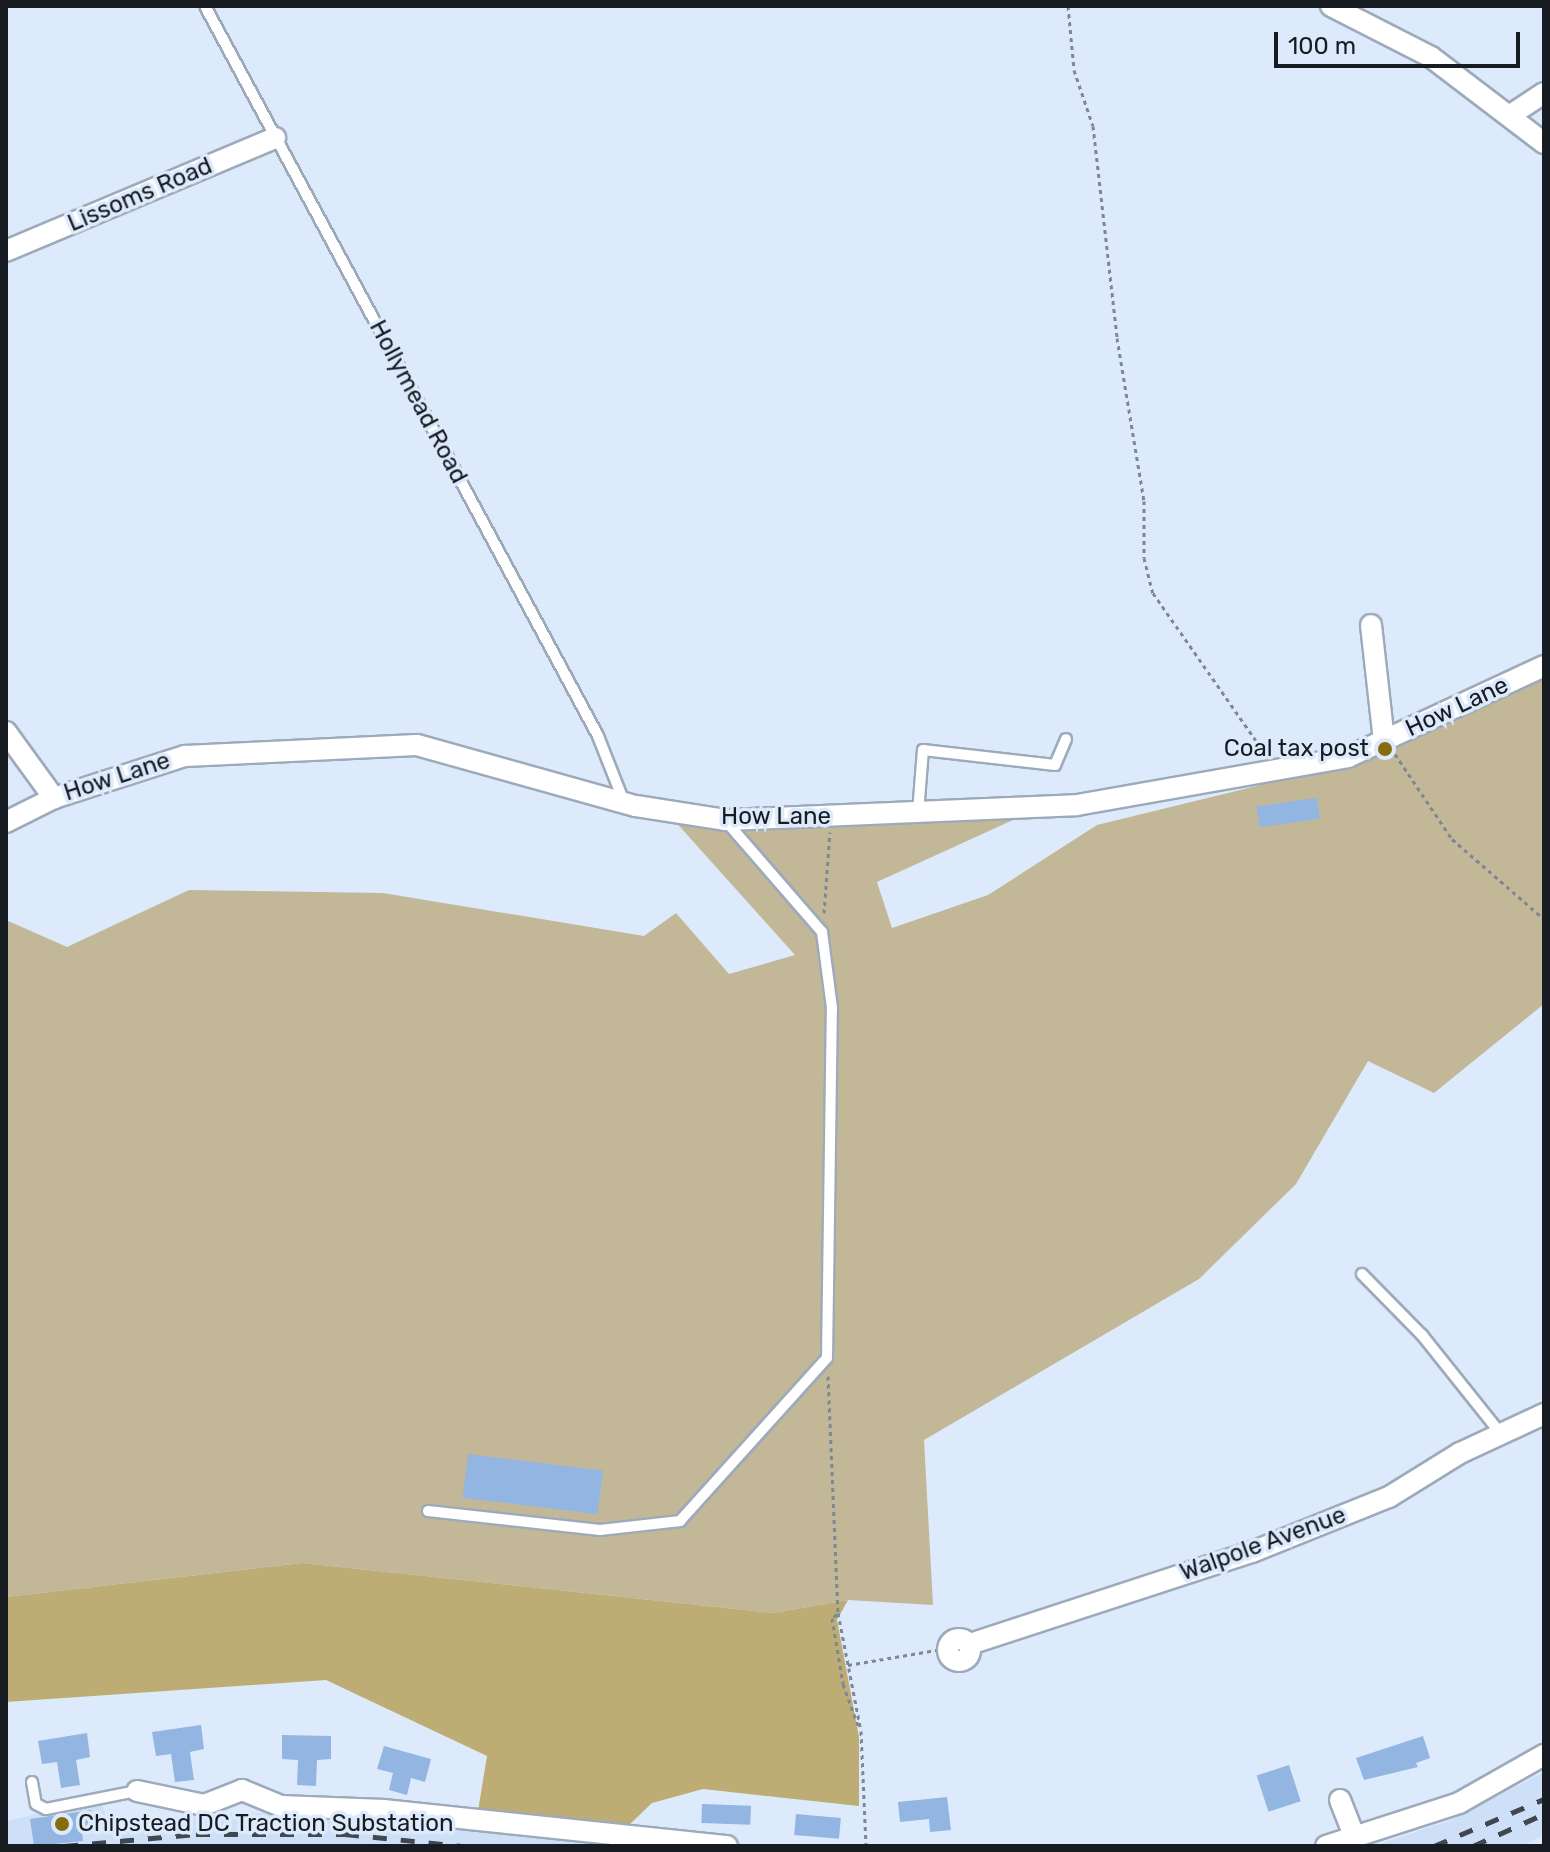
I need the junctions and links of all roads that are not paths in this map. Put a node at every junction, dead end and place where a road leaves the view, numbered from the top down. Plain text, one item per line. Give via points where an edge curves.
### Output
1 (205, 6) edge
2 (1331, 6) edge
3 (1544, 93) edge
4 (1509, 116) junction
5 (275, 138) junction
6 (1544, 143) edge
7 (6, 251) edge
8 (1371, 625) dead end
9 (1544, 666) edge
10 (6, 732) edge
11 (1066, 739) dead end
12 (1384, 741) junction
13 (54, 798) junction
14 (624, 802) junction
15 (918, 813) junction
16 (725, 820) junction
17 (6, 822) edge
18 (1362, 1274) dead end
19 (1544, 1414) edge
20 (1501, 1434) junction
21 (428, 1511) dead end
22 (947, 1648) road end
23 (1544, 1755) edge
24 (32, 1782) dead end
25 (137, 1791) joint
26 (1340, 1800) dead end
27 (1355, 1838) junction
28 (727, 1846) edge
29 (1326, 1846) edge

1 - 5 lane, Hollymead Road
2 - 4 street via 1431,57
3 - 4 street
4 - 6 street
5 - 7 street, Lissoms Road
5 - 14 lane, Hollymead Road via 598,736
8 - 12 street
9 - 12 street, How Lane
10 - 13 street
11 - 15 lane via 1055,765 923,750
12 - 15 street, How Lane via 1348,757 1077,805
13 - 14 street, How Lane via 185,756 417,745
13 - 17 street, How Lane
14 - 16 street, How Lane
15 - 16 street, How Lane
16 - 21 lane via 822,932 832,1008 827,1358 680,1521 600,1530
18 - 20 lane via 1422,1335
19 - 20 street, Walpole Avenue
20 - 22 street, Walpole Avenue via 1389,1497 1252,1552 970,1644 962,1638
23 - 27 street via 1459,1803
24 - 25 lane via 36,1804 46,1809
25 - 28 street via 204,1805 242,1790 281,1806 384,1810
26 - 27 street
27 - 29 street

